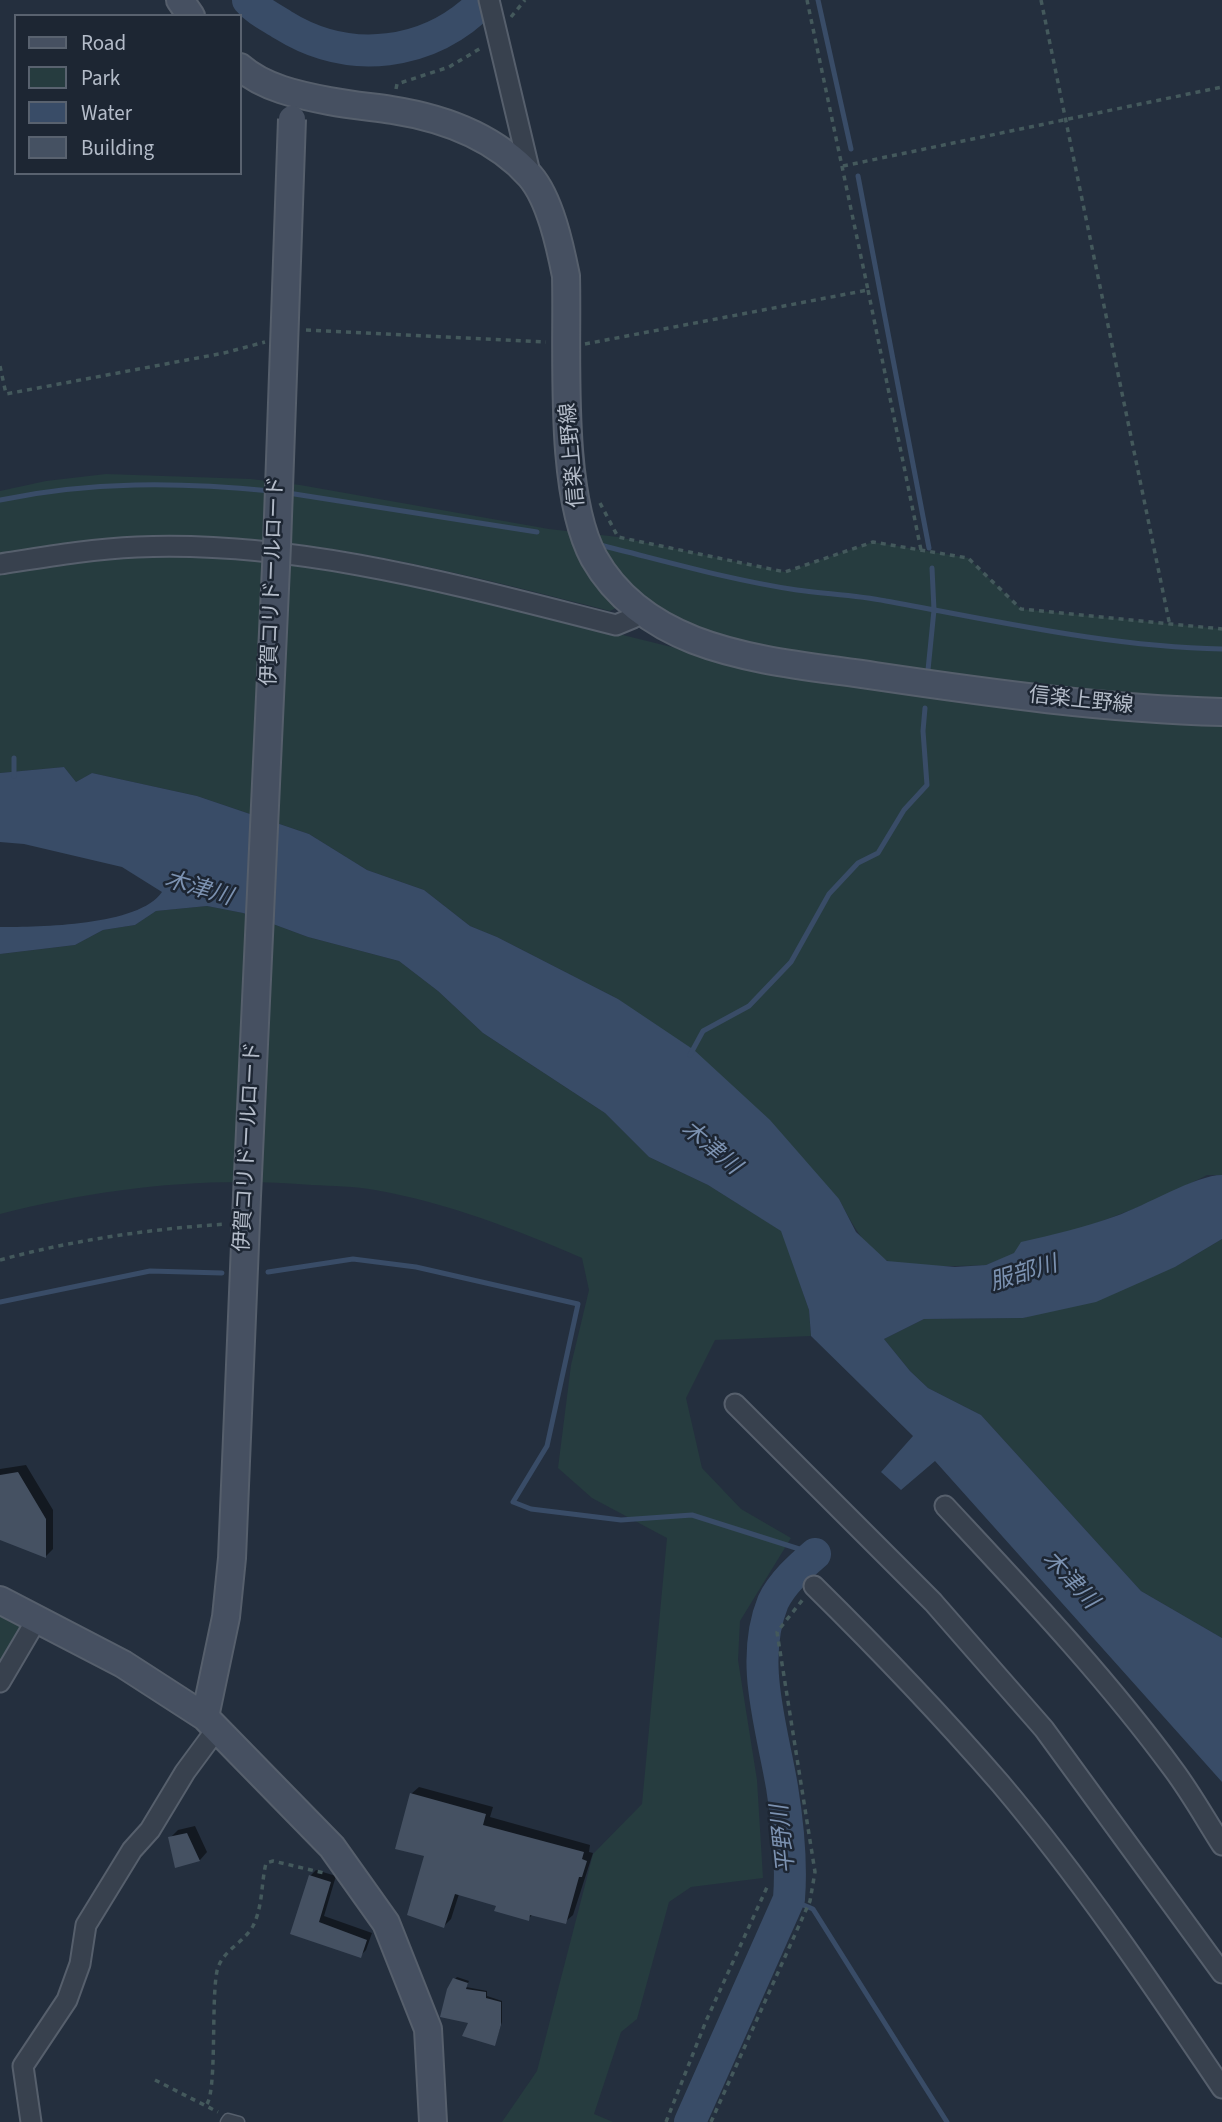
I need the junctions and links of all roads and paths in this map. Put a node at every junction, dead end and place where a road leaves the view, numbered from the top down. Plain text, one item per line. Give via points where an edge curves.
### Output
1 (489, 0) edge
2 (525, 0) edge
3 (807, 0) edge
4 (1041, 0) edge
5 (496, 30) junction
6 (242, 69) edge
7 (1222, 87) edge
8 (292, 106) junction
9 (393, 110) junction
10 (1066, 120) junction
11 (843, 166) junction
12 (531, 177) junction
13 (868, 290) junction
14 (298, 333) dead end
15 (273, 339) dead end
16 (567, 343) junction
17 (0, 366) edge
18 (594, 492) dead end
19 (921, 550) junction
20 (0, 564) edge
21 (640, 610) junction
22 (1170, 626) junction
23 (1222, 629) edge
24 (1222, 712) edge
25 (246, 1223) junction
26 (0, 1260) edge
27 (735, 1404) dead end
28 (945, 1506) dead end
29 (814, 1587) joint
30 (0, 1600) edge
31 (37, 1619) junction
32 (0, 1682) edge
33 (211, 1723) junction
34 (1222, 1845) edge
35 (351, 1875) junction
36 (768, 1885) dead end
37 (1222, 1973) edge
38 (155, 2080) dead end
39 (1222, 2088) edge
40 (207, 2104) junction
41 (227, 2120) edge
42 (31, 2122) edge
43 (239, 2122) edge
44 (433, 2122) edge
45 (666, 2122) edge
46 (711, 2122) edge

1 - 5 street
2 - 5 path
3 - 11 path
4 - 10 path
5 - 9 path via 449,67 397,85
5 - 12 street
6 - 8 street, 信楽上野線
7 - 10 path
8 - 9 street, 信楽上野線
8 - 25 street, 伊賀コリドールロード, bridge
9 - 12 street, 信楽上野線 via 448,123 493,144
10 - 11 path
10 - 22 path
11 - 13 path
12 - 16 street, 信楽上野線 via 560,246 566,276
13 - 16 path via 579,345
13 - 19 path
14 - 16 path via 310,329
15 - 17 path via 224,353 6,394
16 - 21 street, 信楽上野線 via 571,474 583,530 594,557 616,589
18 - 19 path via 618,537 785,572 873,542
19 - 22 path via 968,558 1021,609
20 - 21 street via 136,547 224,550 384,570 617,625
21 - 24 street, 信楽上野線 via 695,640 780,661 1053,699
22 - 23 path
25 - 26 path via 89,1240
25 - 33 street, 伊賀コリドールロード via 232,1558
27 - 37 street via 933,1602 1044,1729
28 - 34 street via 1113,1694 1174,1770
29 - 39 street via 871,1642 1000,1784 1133,1956
29 - 46 path via 778,1632 815,1872 810,1900
30 - 31 street
31 - 32 street
31 - 33 street via 123,1664
33 - 35 street via 332,1847
33 - 42 street via 150,1830 132,1850 86,1925 80,1964 67,2000 23,2066
35 - 40 path via 343,1880 266,1863 255,1922 247,1936 224,1954 218,1968
35 - 44 street via 386,1923 428,2029
36 - 45 path
38 - 40 path
40 - 41 path
41 - 43 lane

